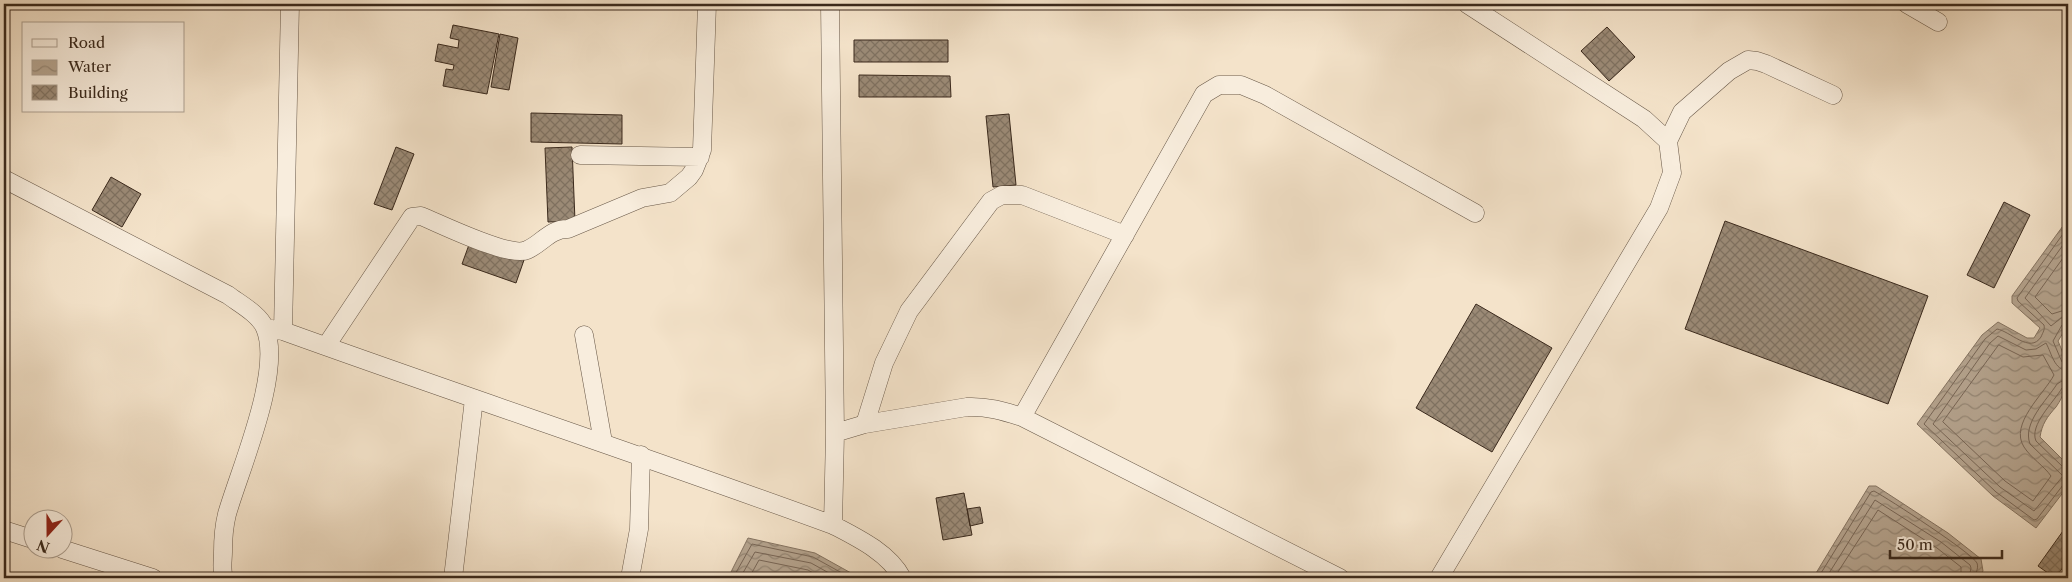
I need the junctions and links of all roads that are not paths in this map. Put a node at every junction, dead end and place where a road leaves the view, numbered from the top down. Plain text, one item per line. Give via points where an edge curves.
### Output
1 (290, 4) edge
2 (707, 4) edge
3 (830, 4) edge
4 (1467, 4) edge
5 (1907, 4) edge
6 (1938, 22) dead end
7 (1833, 95) dead end
8 (1668, 141) junction
9 (580, 155) dead end
10 (700, 157) junction
11 (4, 179) edge
12 (1475, 213) dead end
13 (1125, 235) junction
14 (265, 328) junction
15 (283, 331) junction
16 (584, 336) dead end
17 (326, 346) junction
18 (474, 399) junction
19 (1022, 417) junction
20 (865, 424) junction
21 (835, 433) junction
22 (603, 442) junction
23 (641, 455) junction
24 (833, 525) junction
25 (4, 530) edge
26 (22, 536) edge
27 (72, 552) edge
28 (153, 578) edge
29 (224, 578) edge
30 (453, 578) edge
31 (630, 578) edge
32 (902, 578) edge
33 (1340, 578) edge
34 (1439, 578) edge

1 - 15 street
2 - 10 street
3 - 21 street
4 - 8 street via 1625,104
5 - 6 street
7 - 8 street via 1766,64 1748,60 1729,71 1682,112
8 - 34 street via 1672,173 1659,208
9 - 10 street
10 - 17 street via 689,178 670,193 642,198 568,229 559,229 528,250 517,252 499,248 421,216 412,217
11 - 14 street via 228,295 259,319
12 - 13 street via 1265,95 1241,86 1219,85 1204,94
13 - 19 street
13 - 20 street via 1022,195 1002,195 991,201 909,311 884,363
14 - 15 street
14 - 29 street via 268,371 257,421 226,516
15 - 17 street
16 - 22 street
17 - 18 street
18 - 22 street
18 - 30 street
19 - 20 street via 982,406
19 - 33 street
20 - 21 street
21 - 24 street
22 - 23 street
23 - 24 street
23 - 31 street via 639,529
24 - 32 street via 879,552
25 - 26 street
27 - 28 street

